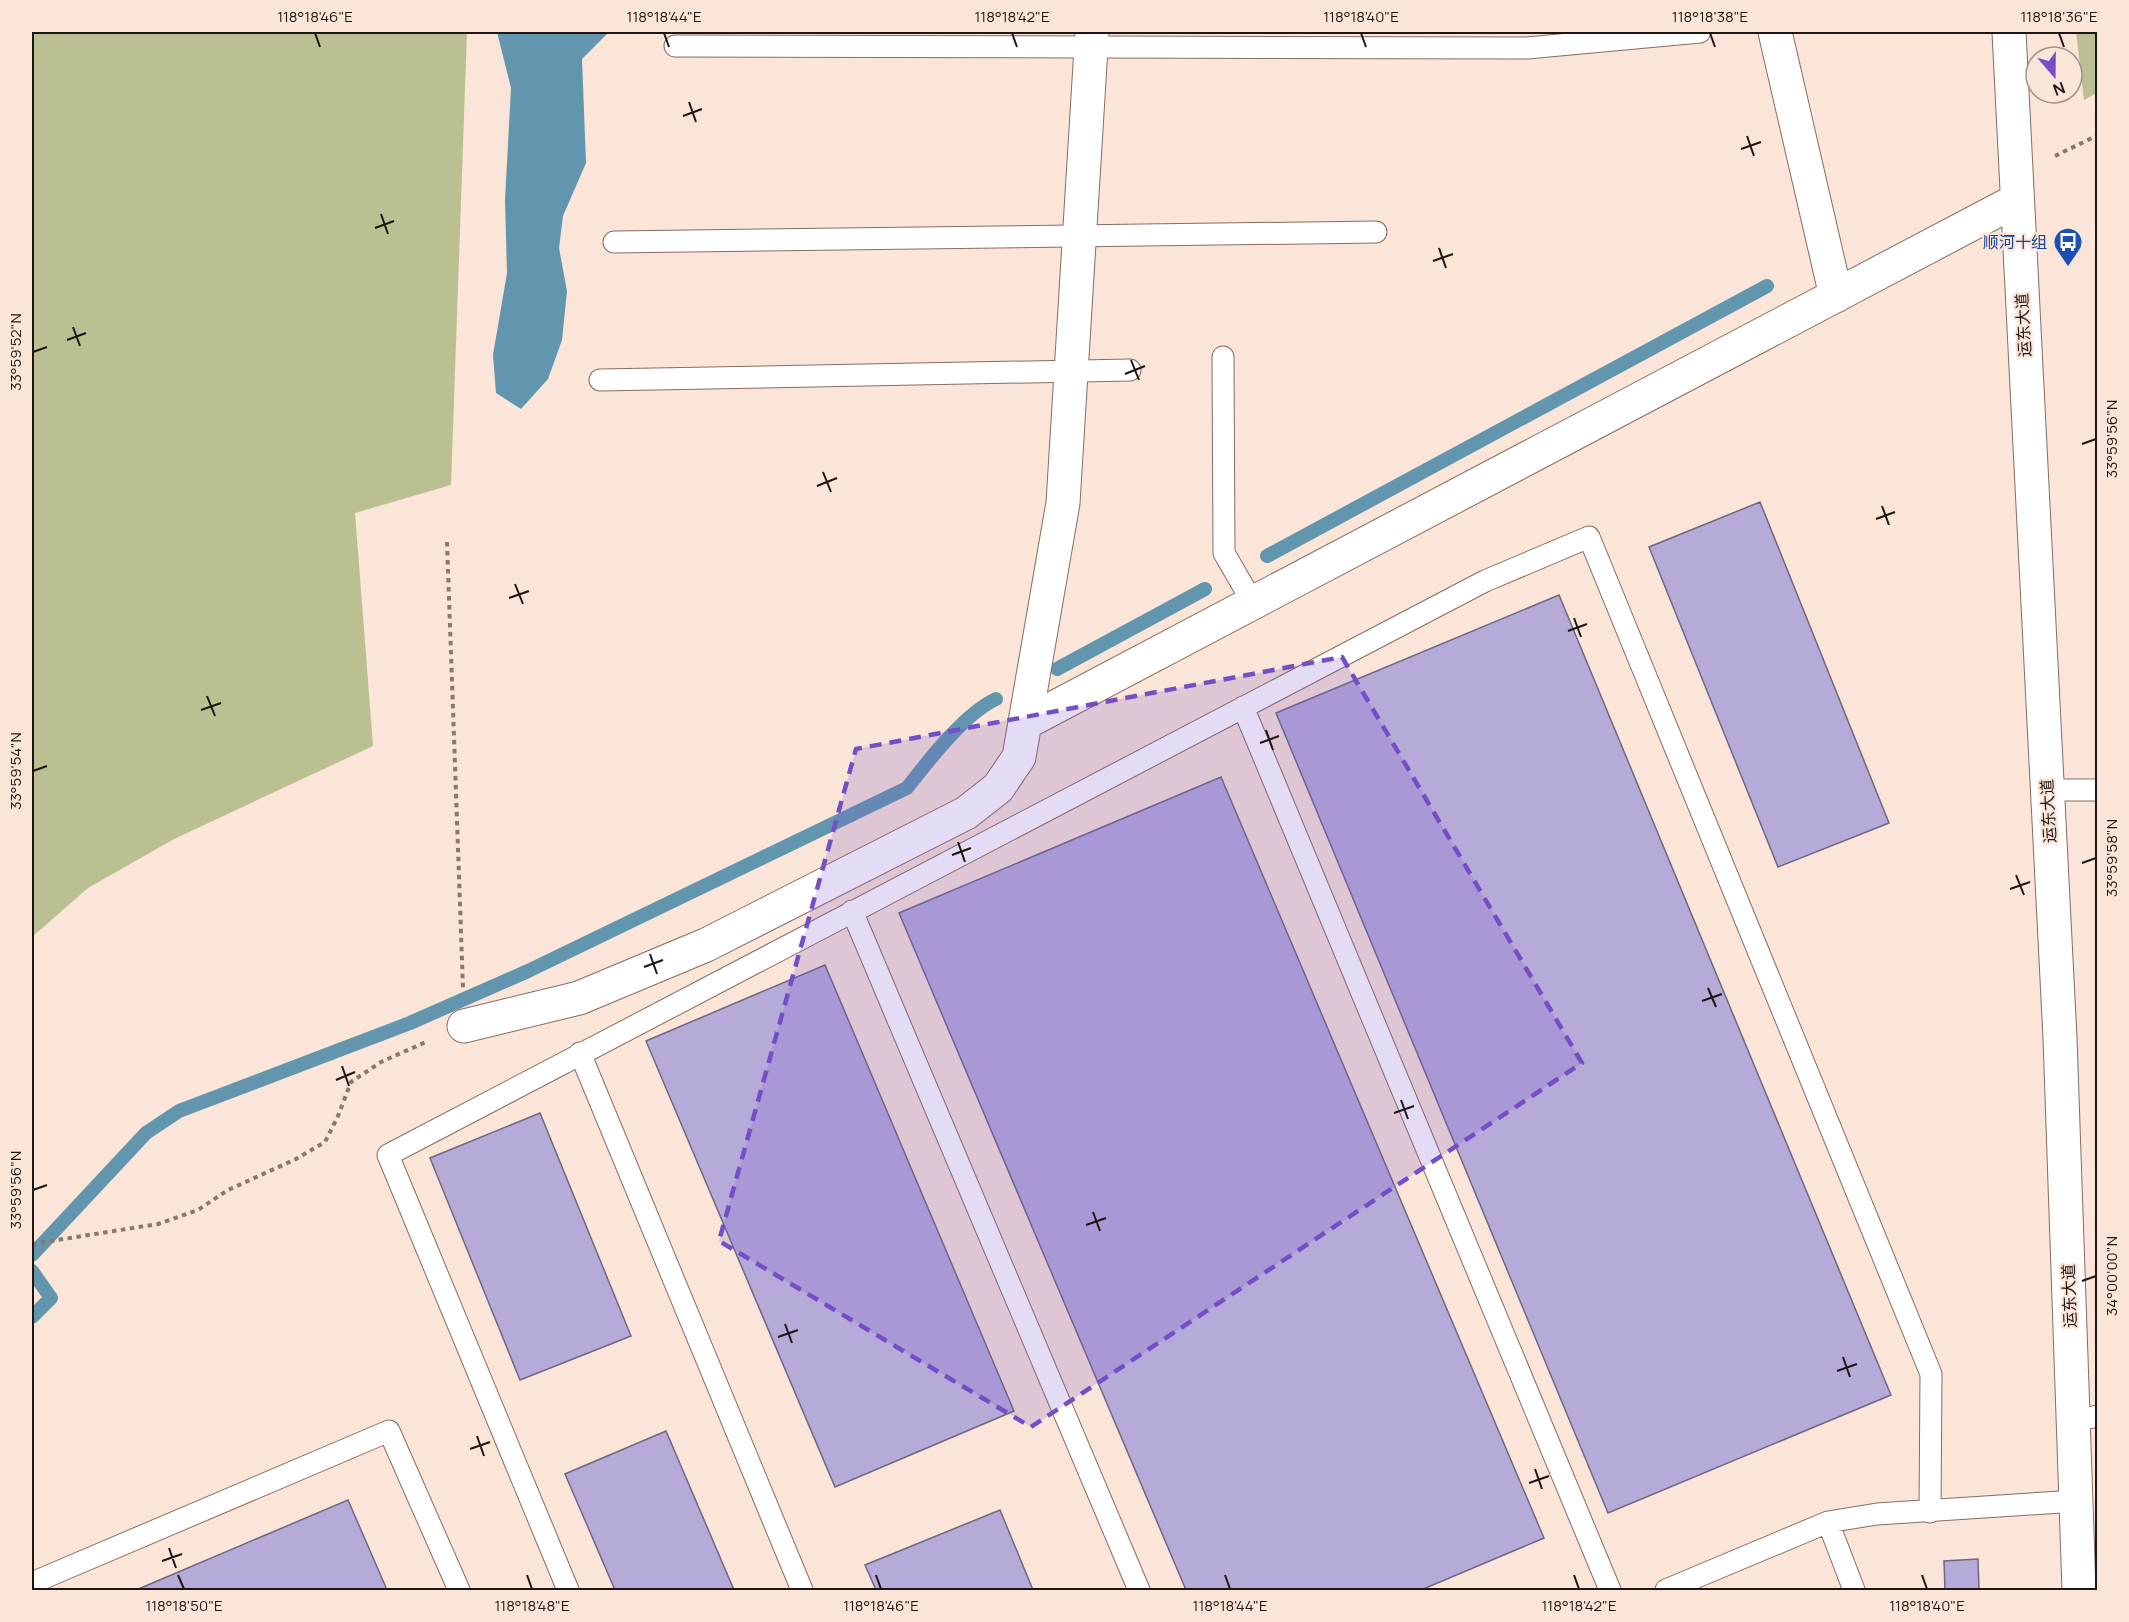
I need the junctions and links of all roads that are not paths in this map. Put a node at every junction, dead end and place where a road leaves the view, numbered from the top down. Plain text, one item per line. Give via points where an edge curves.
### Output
1 (1700, 32) edge
2 (1775, 32) edge
3 (2009, 32) edge
4 (1091, 39) edge
5 (675, 46) dead end
6 (2017, 200) junction
7 (1376, 232) dead end
8 (1079, 235) junction
9 (614, 242) dead end
10 (1836, 296) junction
11 (1223, 357) dead end
12 (1130, 370) dead end
13 (1071, 371) junction
14 (600, 381) dead end
15 (1253, 603) junction
16 (1243, 707) junction
17 (1025, 723) junction
18 (2047, 790) junction
19 (2097, 790) edge
20 (852, 912) junction
21 (464, 1026) road end
22 (580, 1053) junction
23 (2085, 1419) edge
24 (2076, 1501) junction
25 (1929, 1512) junction
26 (1828, 1522) junction
27 (32, 1583) edge
28 (459, 1590) edge
29 (568, 1590) edge
30 (802, 1590) edge
31 (1140, 1590) edge
32 (1610, 1590) edge
33 (1666, 1590) edge
34 (1854, 1590) edge
35 (2079, 1590) edge

1 - 4 lane via 1527,48
2 - 10 street
3 - 6 street, 运东大道
4 - 5 lane
4 - 8 street
6 - 10 street
6 - 18 street, 运东大道
7 - 8 lane
8 - 9 lane
8 - 13 street
10 - 15 street
11 - 15 lane via 1224,553
12 - 13 lane
13 - 14 lane
13 - 17 street via 1063,503
15 - 17 street
16 - 20 lane
16 - 25 lane via 1485,581 1588,537 1931,1374
16 - 32 lane
17 - 21 street via 1019,757 998,788 966,813 706,945 579,998
18 - 19 lane
18 - 23 street, 运东大道
20 - 22 lane
20 - 31 lane
22 - 29 lane via 388,1155
22 - 30 lane
23 - 24 street, 运东大道
24 - 25 lane
24 - 35 street, 运东大道
25 - 26 lane via 1877,1514
26 - 33 lane
26 - 34 lane
27 - 28 lane via 388,1431

